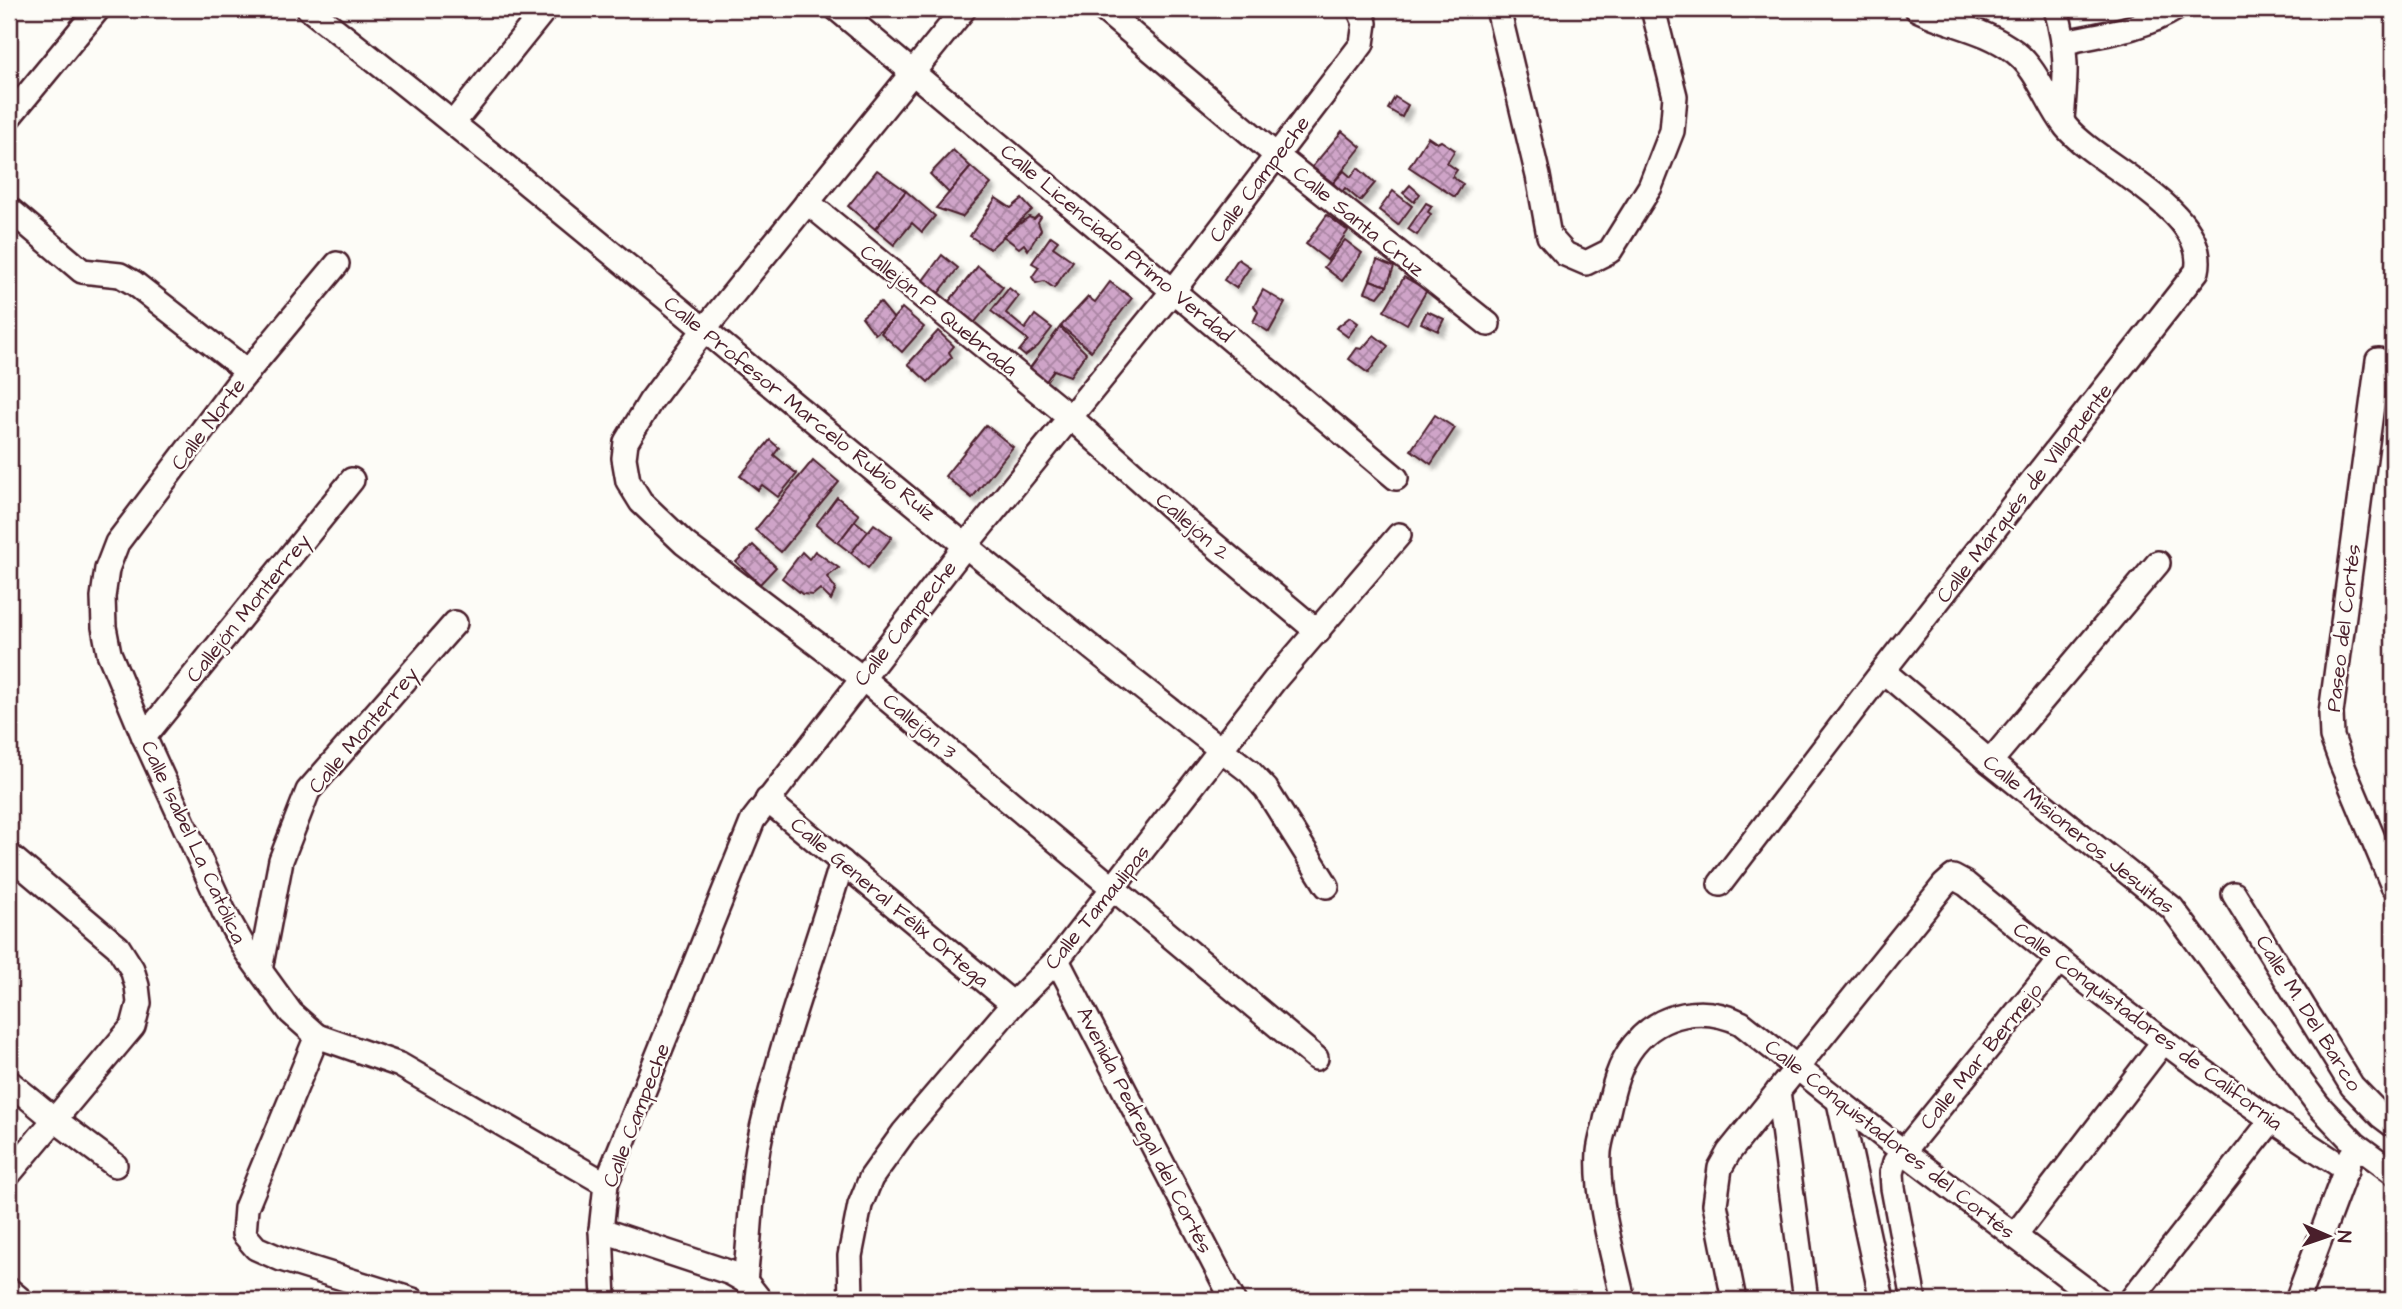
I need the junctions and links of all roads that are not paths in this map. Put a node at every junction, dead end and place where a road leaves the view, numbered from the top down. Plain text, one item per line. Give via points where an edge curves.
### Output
1 (97, 9) edge
2 (309, 9) edge
3 (545, 9) edge
4 (837, 9) edge
5 (964, 9) edge
6 (1103, 9) edge
7 (1498, 9) edge
8 (1653, 9) edge
9 (1917, 9) edge
10 (2056, 9) edge
11 (2175, 9) edge
12 (1362, 16) edge
13 (2065, 42) junction
14 (912, 70) junction
15 (9, 117) edge
16 (2062, 119) junction
17 (454, 122) junction
18 (1277, 156) junction
19 (807, 202) junction
20 (9, 209) edge
21 (337, 264) dead end
22 (1173, 291) junction
23 (1488, 324) dead end
24 (704, 330) junction
25 (2378, 360) dead end
26 (248, 372) junction
27 (1070, 417) junction
28 (1396, 478) dead end
29 (352, 480) dead end
30 (1399, 535) dead end
31 (966, 545) junction
32 (2158, 564) dead end
33 (103, 597) joint
34 (455, 623) dead end
35 (1318, 632) junction
36 (1883, 671) junction
37 (862, 678) junction
38 (144, 737) junction
39 (1222, 751) junction
40 (1990, 762) junction
41 (768, 800) junction
42 (9, 855) edge
43 (842, 862) junction
44 (1720, 884) dead end
45 (1327, 886) dead end
46 (2393, 886) edge
47 (1114, 889) junction
48 (2234, 894) dead end
49 (1057, 960) junction
50 (2059, 961) junction
51 (260, 970) junction
52 (1013, 1004) junction
53 (317, 1036) junction
54 (2164, 1041) junction
55 (1316, 1058) dead end
56 (1796, 1068) junction
57 (9, 1082) edge
58 (1778, 1091) junction
59 (1839, 1102) junction
60 (54, 1119) junction
61 (2271, 1121) junction
62 (2393, 1125) edge
63 (2355, 1144) junction
64 (1902, 1151) junction
65 (115, 1165) dead end
66 (2347, 1170) junction
67 (2393, 1171) edge
68 (9, 1174) edge
69 (606, 1184) junction
70 (601, 1230) junction
71 (2014, 1235) junction
72 (746, 1281) junction
73 (9, 1290) edge
74 (21, 1300) edge
75 (414, 1300) edge
76 (604, 1300) edge
77 (760, 1300) edge
78 (851, 1300) edge
79 (1233, 1300) edge
80 (1623, 1300) edge
81 (1734, 1300) edge
82 (1806, 1300) edge
83 (1882, 1300) edge
84 (1914, 1300) edge
85 (2099, 1300) edge
86 (2131, 1300) edge
87 (2297, 1300) edge

1 - 15 street
2 - 17 street, Calle Profesor Marcelo Rubio Ruíz
3 - 17 street
4 - 14 street, Calle Licenciado Primo Verdad
5 - 14 street, Callejón 3
6 - 18 street, Calle Santa Cruz
7 - 8 street via 1549,236 1564,254 1586,263 1610,251 1650,187 1672,131 1675,96
9 - 16 street, Calle Márqués de Villapuente via 1987,35 2014,52 2030,67
10 - 13 street
11 - 13 street via 2127,28
12 - 18 street, Calle Campeche via 1362,44
13 - 16 street
14 - 19 street, Callejón 3
14 - 22 street, Calle Licenciado Primo Verdad
16 - 36 street, Calle Márqués de Villapuente via 2087,147 2137,181 2180,221 2197,246 2197,271
17 - 24 street, Calle Profesor Marcelo Rubio Ruíz
18 - 22 street, Calle Campeche
18 - 23 street, Calle Santa Cruz
19 - 24 street, Callejón 3
19 - 27 street, Callejón P. Quebrada
20 - 26 street via 82,271 120,275 134,283
21 - 26 street, Calle Norte
22 - 27 street, Calle Campeche
22 - 28 street, Calle Licenciado Primo Verdad
24 - 31 street, Calle Profesor Marcelo Rubio Ruíz
24 - 37 street, Callejón 3 via 626,442 625,470 634,492 684,543
25 - 46 street, Paseo del Cortés via 2332,737
26 - 33 street, Calle Norte via 117,543
27 - 31 street, Calle Campeche
27 - 35 street, Callejón 2
29 - 38 street, Callejón Monterrey
30 - 35 street, Calle Tamaulipas
31 - 37 street, Calle Campeche
31 - 39 street, Calle Profesor Marcelo Rubio Ruíz
32 - 40 street
33 - 38 street, Calle Isabel La Católica via 109,653
34 - 51 street, Calle Monterrey via 308,791 281,860
35 - 39 street, Calle Tamaulipas
36 - 40 street, Calle Misioneros Jesuitas
36 - 44 street, Calle Márqués de Villapuente
37 - 41 street, Calle Campeche
37 - 47 street, Callejón 3
38 - 51 street, Calle Isabel La Católica via 223,912
39 - 45 street, Calle Profesor Marcelo Rubio Ruíz via 1266,789
39 - 47 street, Calle Tamaulipas
40 - 63 street, Calle Misioneros Jesuitas via 2172,908 2319,1107
41 - 43 street, Calle General Félix Ortega
41 - 69 street, Calle Campeche via 744,839
42 - 60 street via 118,947 132,969 139,1003 133,1026
43 - 52 street, Calle General Félix Ortega
43 - 72 street via 780,1056 758,1150
47 - 49 street, Calle Tamaulipas
47 - 55 street, Callejón 3
48 - 62 street, Calle M. Del Barco via 2352,1086
49 - 52 street, Calle Tamaulipas
49 - 79 street, Avenida Pedregal del Cortés
50 - 54 street, Calle Conquistadores de California
50 - 56 street, Calle Conquistadores de California via 1953,877
50 - 64 street, Calle Mar Bermejo
51 - 53 street, Calle Isabel La Católica via 291,1013
52 - 78 street, Calle Tamaulipas via 941,1085 871,1178 854,1230
53 - 69 street, Calle Isabel La Católica via 400,1065
53 - 75 street via 246,1208 244,1234 256,1248 281,1259
54 - 61 street, Calle Conquistadores de California
54 - 71 street
56 - 58 street
56 - 59 street, Calle Conquistadores del Cortés
56 - 80 street, Calle Conquistadores del Cortés via 1728,1017 1696,1013 1667,1019 1634,1045 1614,1085 1599,1152 1605,1217
57 - 60 street
58 - 81 street via 1720,1168 1715,1205
58 - 82 street
59 - 64 street, Calle Conquistadores del Cortés
59 - 83 street
60 - 65 street
60 - 68 street
61 - 66 street, Calle Conquistadores de California
61 - 86 street
63 - 66 street
63 - 67 street, Calle Misioneros Jesuitas
64 - 71 street, Calle Conquistadores del Cortés
64 - 84 street via 1892,1172 1893,1188
66 - 87 street
69 - 70 street, Calle Campeche
70 - 72 street
70 - 76 street, Calle Campeche
71 - 85 street, Calle Conquistadores del Cortés
72 - 77 street
73 - 74 street

